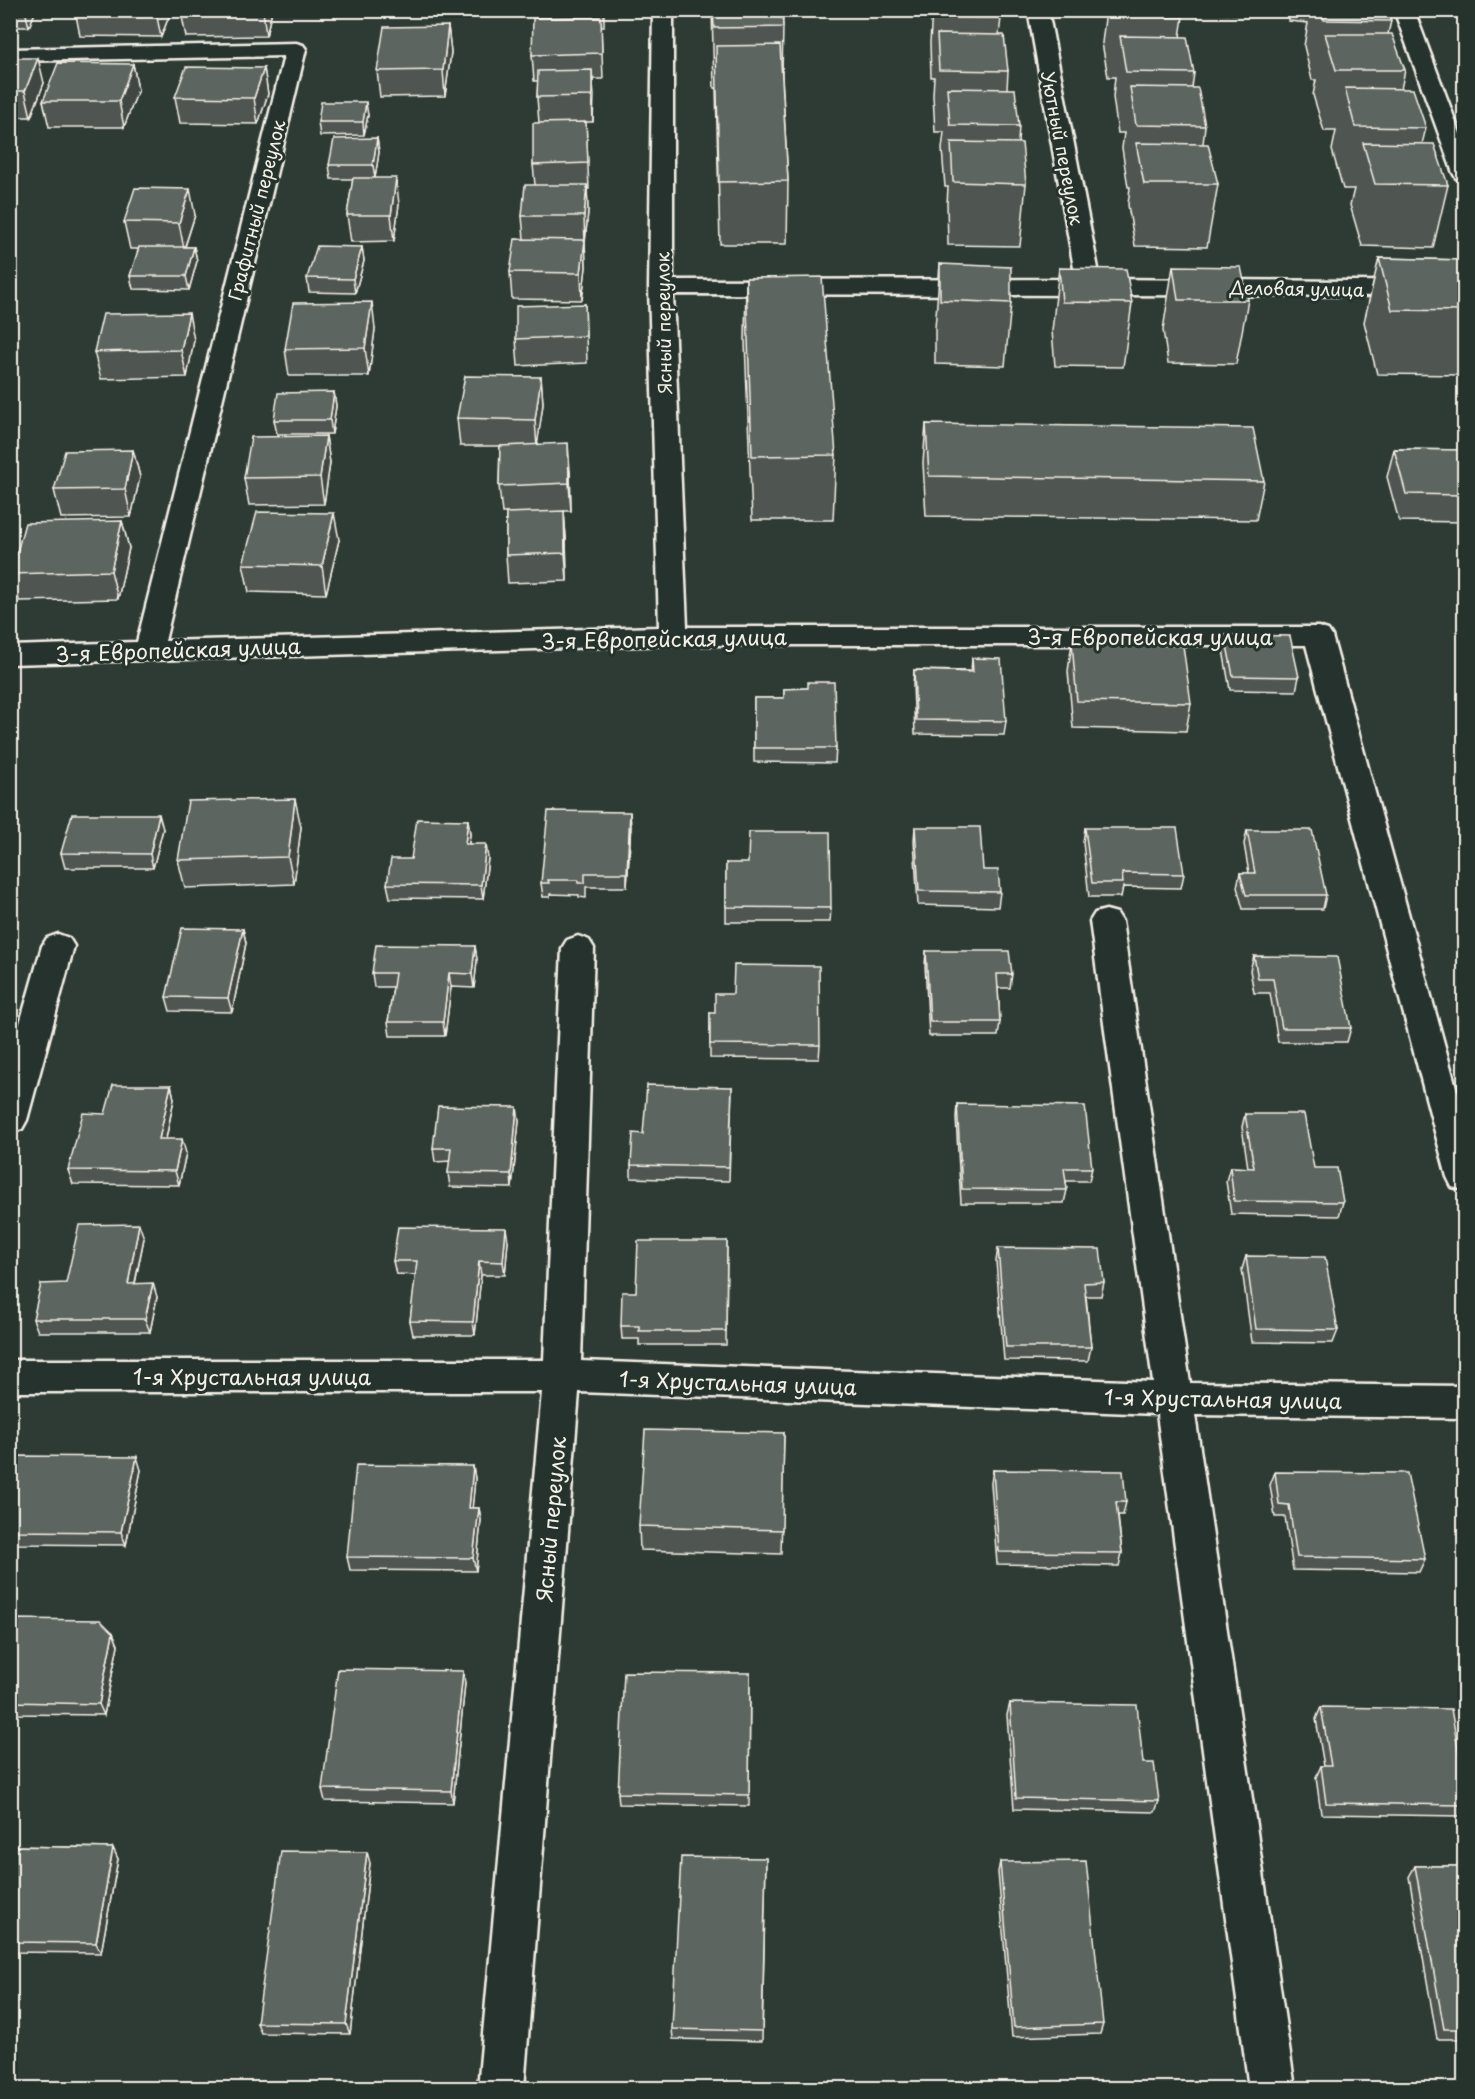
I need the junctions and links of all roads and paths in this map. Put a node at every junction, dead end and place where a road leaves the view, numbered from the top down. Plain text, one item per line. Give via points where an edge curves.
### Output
1 (663, 10) edge
2 (1038, 10) edge
3 (1404, 10) edge
4 (10, 55) edge
5 (1464, 173) edge
6 (1089, 285) junction
7 (661, 286) junction
8 (1464, 289) edge
9 (674, 636) junction
10 (149, 649) junction
11 (10, 655) edge
12 (1106, 921) dead end
13 (58, 946) dead end
14 (578, 948) dead end
15 (10, 1120) edge
16 (1464, 1177) edge
17 (10, 1376) edge
18 (562, 1376) junction
19 (1174, 1399) junction
20 (1464, 1402) edge
21 (501, 2088) edge
22 (1272, 2088) edge

1 - 7 street, Ясный переулок
2 - 6 street, Уютный переулок
3 - 5 street
4 - 10 street, Графитный переулок via 296,49
6 - 7 street, Деловая улица
6 - 8 street, Деловая улица
7 - 9 street, Ясный переулок
9 - 10 street, 3-я Европейская улица
9 - 16 street, 3-я Европейская улица via 1318,636
10 - 11 street, 3-я Европейская улица
12 - 19 street
13 - 15 street
14 - 18 street, Ясный переулок
17 - 18 street, 1-я Хрустальная улица
18 - 19 street, 1-я Хрустальная улица
18 - 21 street, Ясный переулок
19 - 20 street, 1-я Хрустальная улица
19 - 22 street

